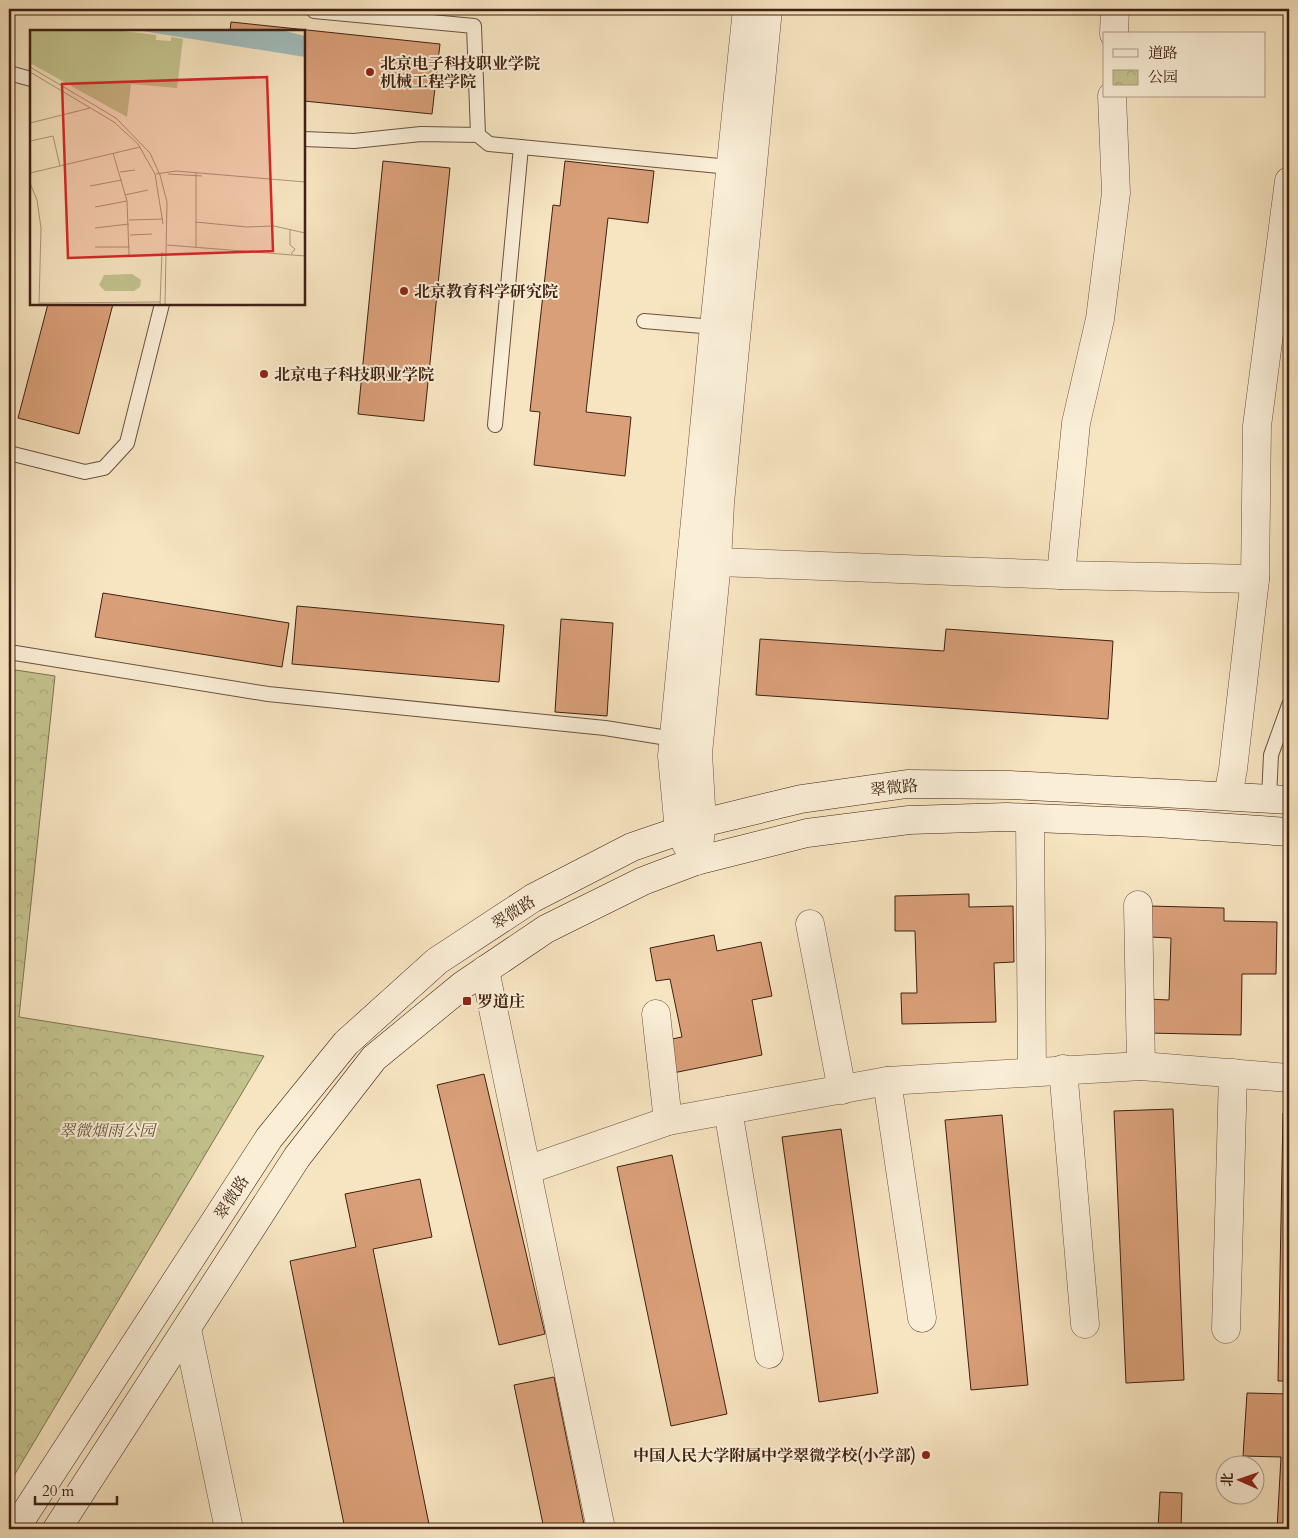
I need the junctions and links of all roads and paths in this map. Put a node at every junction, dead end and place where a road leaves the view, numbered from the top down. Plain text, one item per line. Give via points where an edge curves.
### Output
1 (747, 9) edge
2 (768, 9) edge
3 (1115, 9) edge
4 (314, 11) dead end
5 (1114, 32) edge
6 (9, 73) edge
7 (30, 79) edge
8 (1112, 98) edge
9 (478, 134) junction
10 (305, 139) edge
11 (521, 147) junction
12 (730, 167) junction
13 (1289, 181) edge
14 (162, 305) edge
15 (644, 321) dead end
16 (714, 327) junction
17 (495, 425) dead end
18 (9, 452) edge
19 (691, 559) junction
20 (718, 562) junction
21 (1061, 575) junction
22 (1255, 579) junction
23 (9, 652) edge
24 (1289, 705) edge
25 (674, 739) junction
26 (1228, 796) junction
27 (1279, 799) edge
28 (1030, 818) junction
29 (691, 827) junction
30 (1289, 832) edge
31 (696, 861) junction
32 (1138, 905) dead end
33 (810, 924) dead end
34 (485, 970) junction
35 (656, 1014) dead end
36 (1141, 1066) junction
37 (1064, 1069) junction
38 (1032, 1072) junction
39 (1233, 1073) junction
40 (1289, 1078) edge
41 (887, 1081) junction
42 (842, 1090) junction
43 (728, 1110) junction
44 (668, 1121) junction
45 (526, 1170) junction
46 (922, 1318) dead end
47 (1085, 1324) dead end
48 (187, 1329) junction
49 (1226, 1329) dead end
50 (769, 1354) dead end
51 (16, 1529) edge
52 (57, 1529) edge
53 (229, 1529) edge
54 (601, 1529) edge

1 - 12 street
2 - 20 street via 720,504
3 - 5 street
4 - 9 lane via 474,26
6 - 7 lane
8 - 21 street via 1116,193 1100,319 1076,424
9 - 10 lane via 421,134 354,141
9 - 11 lane via 489,144
11 - 12 lane
11 - 17 lane
12 - 16 street
13 - 22 street via 1257,426
14 - 18 lane via 127,443 104,468 85,472
15 - 16 lane
16 - 19 street
19 - 20 street
19 - 25 street
20 - 21 street
20 - 29 street
21 - 22 street
22 - 26 street
23 - 25 lane via 268,694 605,728
24 - 27 lane via 1271,755
25 - 29 street via 672,756
26 - 27 street, 翠微路
26 - 29 street, 翠微路 via 1010,784 907,784 801,799
28 - 30 street, 翠微路
28 - 31 street, 翠微路 via 909,820 807,833
28 - 38 street
29 - 31 street
29 - 51 street, 翠微路 via 632,847 533,898 437,961 346,1044 269,1138
31 - 34 street, 翠微路 via 643,881 546,928
32 - 36 street
33 - 42 street
34 - 45 street
34 - 48 street, 翠微路 via 374,1058 297,1157
35 - 44 street
36 - 37 street
36 - 39 street
37 - 38 street
37 - 47 street
38 - 41 street
39 - 40 street
39 - 49 street
41 - 42 street
41 - 46 street
42 - 43 street
43 - 44 street
43 - 50 street
44 - 45 street
45 - 54 street
48 - 52 street, 翠微路
48 - 53 street

